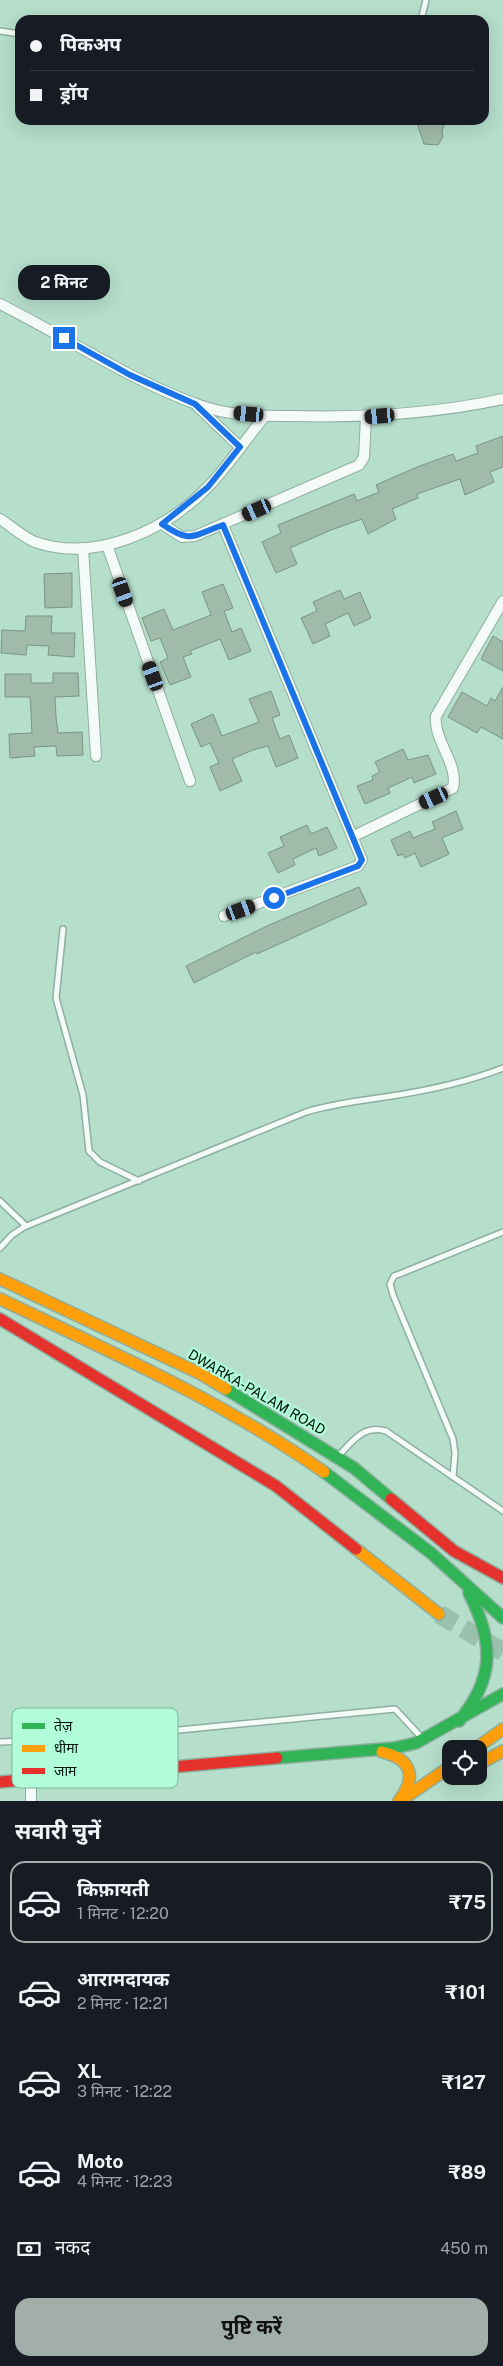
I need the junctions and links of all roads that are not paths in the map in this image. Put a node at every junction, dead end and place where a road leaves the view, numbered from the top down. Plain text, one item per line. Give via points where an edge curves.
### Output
1 (426, 0) edge
2 (423, 15) edge
3 (0, 31) edge
4 (15, 33) edge
5 (0, 304) edge
6 (503, 399) edge
7 (195, 404) junction
8 (265, 416) junction
9 (366, 418) junction
10 (240, 447) junction
11 (0, 519) edge
12 (162, 524) junction
13 (223, 525) junction
14 (107, 545) junction
15 (82, 548) junction
16 (503, 601) edge
17 (96, 756) dead end
18 (190, 781) dead end
19 (354, 836) junction
20 (224, 916) dead end
21 (63, 929) dead end
22 (503, 1068) edge
23 (139, 1181) junction
24 (0, 1201) edge
25 (26, 1226) junction
26 (503, 1232) edge
27 (0, 1248) edge
28 (0, 1279) edge
29 (0, 1299) edge
30 (0, 1319) edge
31 (337, 1457) junction
32 (453, 1477) junction
33 (503, 1511) edge
34 (478, 1566) junction
35 (503, 1578) edge
36 (461, 1580) junction
37 (503, 1588) edge
38 (440, 1614) tunnel mouth
39 (503, 1618) edge
40 (503, 1694) edge
41 (458, 1721) junction
42 (503, 1729) edge
43 (178, 1730) edge
44 (423, 1739) junction
45 (487, 1740) edge
46 (368, 1751) junction
47 (503, 1751) edge
48 (487, 1760) edge
49 (178, 1767) edge
50 (442, 1772) edge
51 (442, 1778) edge
52 (424, 1785) junction
53 (31, 1788) edge
54 (31, 1801) edge
55 (400, 1801) edge

1 - 2 lane
3 - 4 lane
5 - 7 street via 130,375
6 - 9 street
7 - 8 street
7 - 10 street
8 - 9 street
8 - 10 street
9 - 13 street via 364,457 359,466
10 - 12 street via 208,487
11 - 15 street via 34,541
12 - 13 street via 188,538
12 - 14 street
13 - 19 street
14 - 15 street
14 - 18 street
15 - 17 street
16 - 19 street via 436,716 436,725 454,775 453,788
19 - 20 street via 362,858 360,865
21 - 23 lane via 56,998 83,1095 90,1151 100,1162
22 - 23 lane via 432,1090 345,1101 306,1112
23 - 25 lane
24 - 25 lane
25 - 27 lane via 16,1231
26 - 32 lane via 394,1276 390,1284 452,1439 455,1453
28 - 31 main road, DWARKA-PALAM ROAD via 202,1374
29 - 36 main road via 188,1389 266,1435 336,1478
30 - 38 main road via 276,1486
31 - 32 lane via 365,1431 378,1429
31 - 34 main road, DWARKA-PALAM ROAD
32 - 33 lane
34 - 35 main road
34 - 37 main road
36 - 39 main road
36 - 41 main road via 479,1610 488,1646 482,1688
40 - 41 main road
41 - 44 main road
42 - 45 main road
43 - 44 lane via 395,1709
44 - 46 main road via 394,1748
46 - 49 main road
46 - 55 main road via 393,1754 406,1762 410,1783
47 - 48 main road
50 - 52 main road
51 - 52 main road
52 - 55 main road
53 - 54 street

